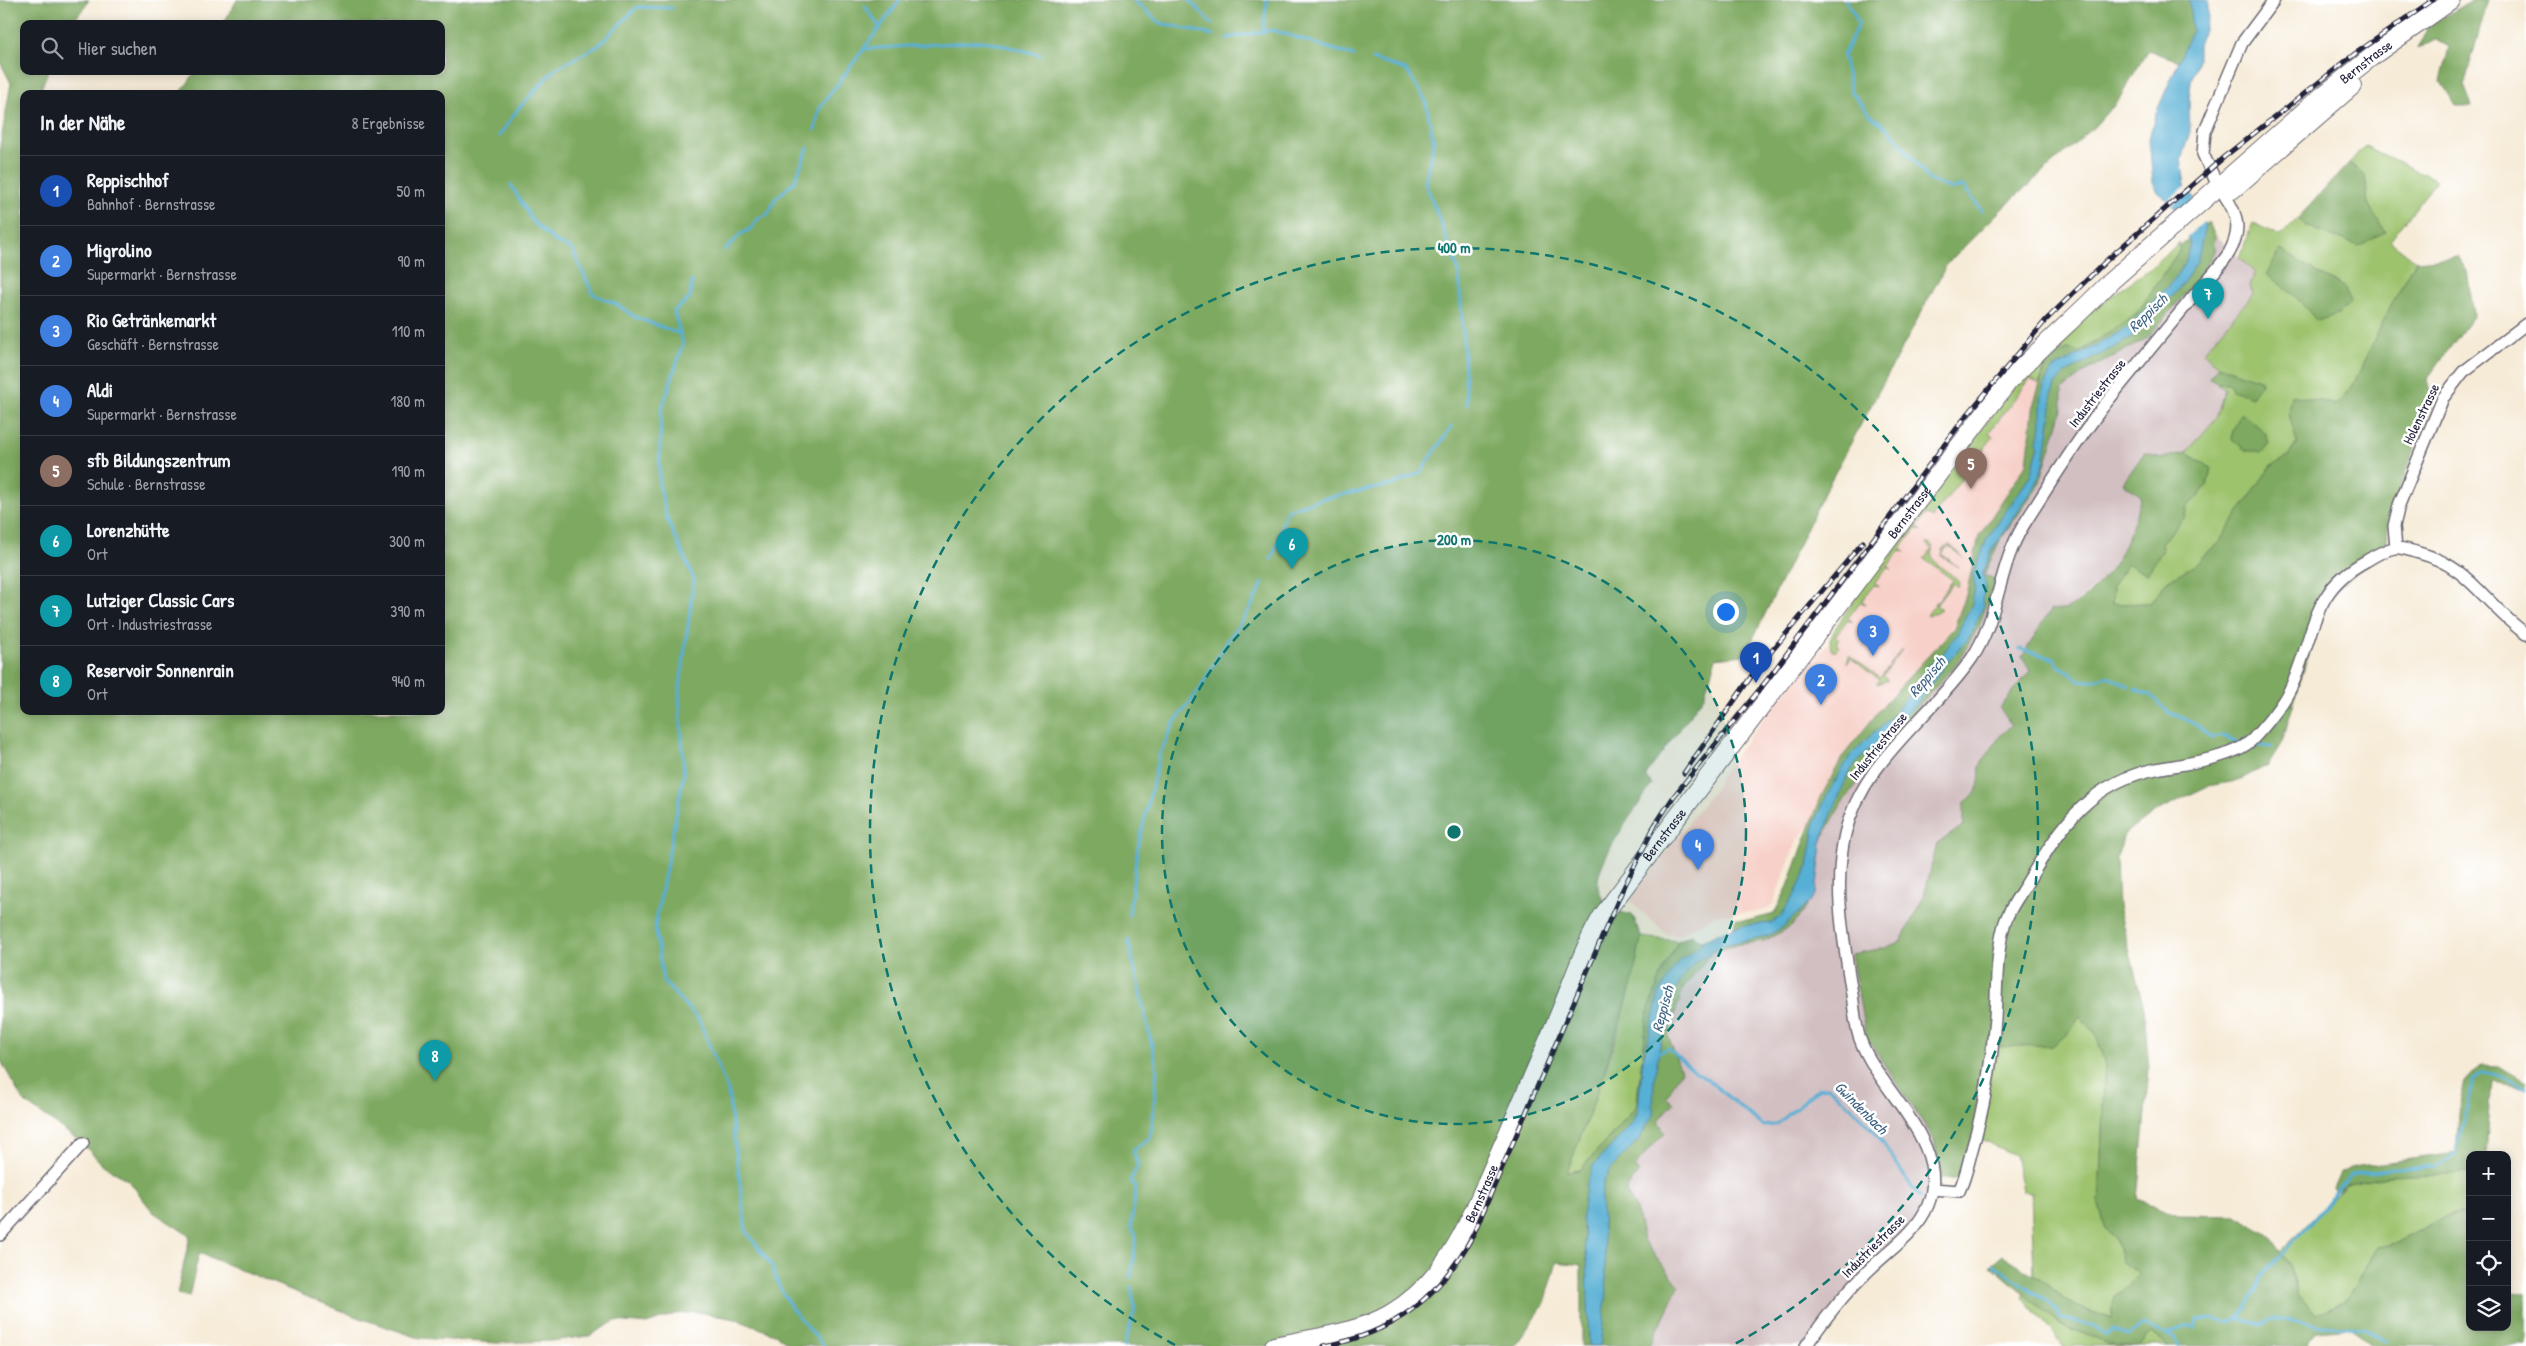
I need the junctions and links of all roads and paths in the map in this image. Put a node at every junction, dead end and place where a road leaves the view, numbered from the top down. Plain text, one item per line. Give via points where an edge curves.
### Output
1 (2274, 0) edge
2 (2452, 0) edge
3 (2222, 191) junction
4 (2526, 324) edge
5 (2396, 548) junction
6 (2526, 634) edge
7 (83, 1143) dead end
8 (1933, 1189) junction
9 (0, 1236) edge
10 (1274, 1346) edge
11 (1806, 1346) edge

1 - 3 street, Industriestrasse via 2242,43 2203,136 2204,160
2 - 3 main road, Bernstrasse via 2375,54 2316,101
3 - 8 street, Industriestrasse via 2238,222 2229,254 2101,410 2074,448 2021,530 1980,645 1958,676 1872,773 1851,814 1844,838 1838,891 1857,1026 1866,1053 1926,1147 1932,1167
3 - 10 main road, Bernstrasse via 2110,280 2089,304 2033,355 1998,395 1604,915 1585,948 1559,1016 1465,1230 1440,1271 1408,1302 1376,1321 1355,1329
4 - 5 street, Holenstrasse via 2463,372 2443,398 2398,505 2394,526
5 - 6 street via 2431,556 2454,566 2503,616
5 - 8 street via 2359,565 2330,589 2314,617 2292,685 2249,742 2225,754 2119,780 2084,804 2062,828 2006,921 1982,1116 1962,1185 1959,1191 1954,1192
7 - 9 street
8 - 11 street, Industriestrasse via 1924,1213 1913,1229 1860,1278

